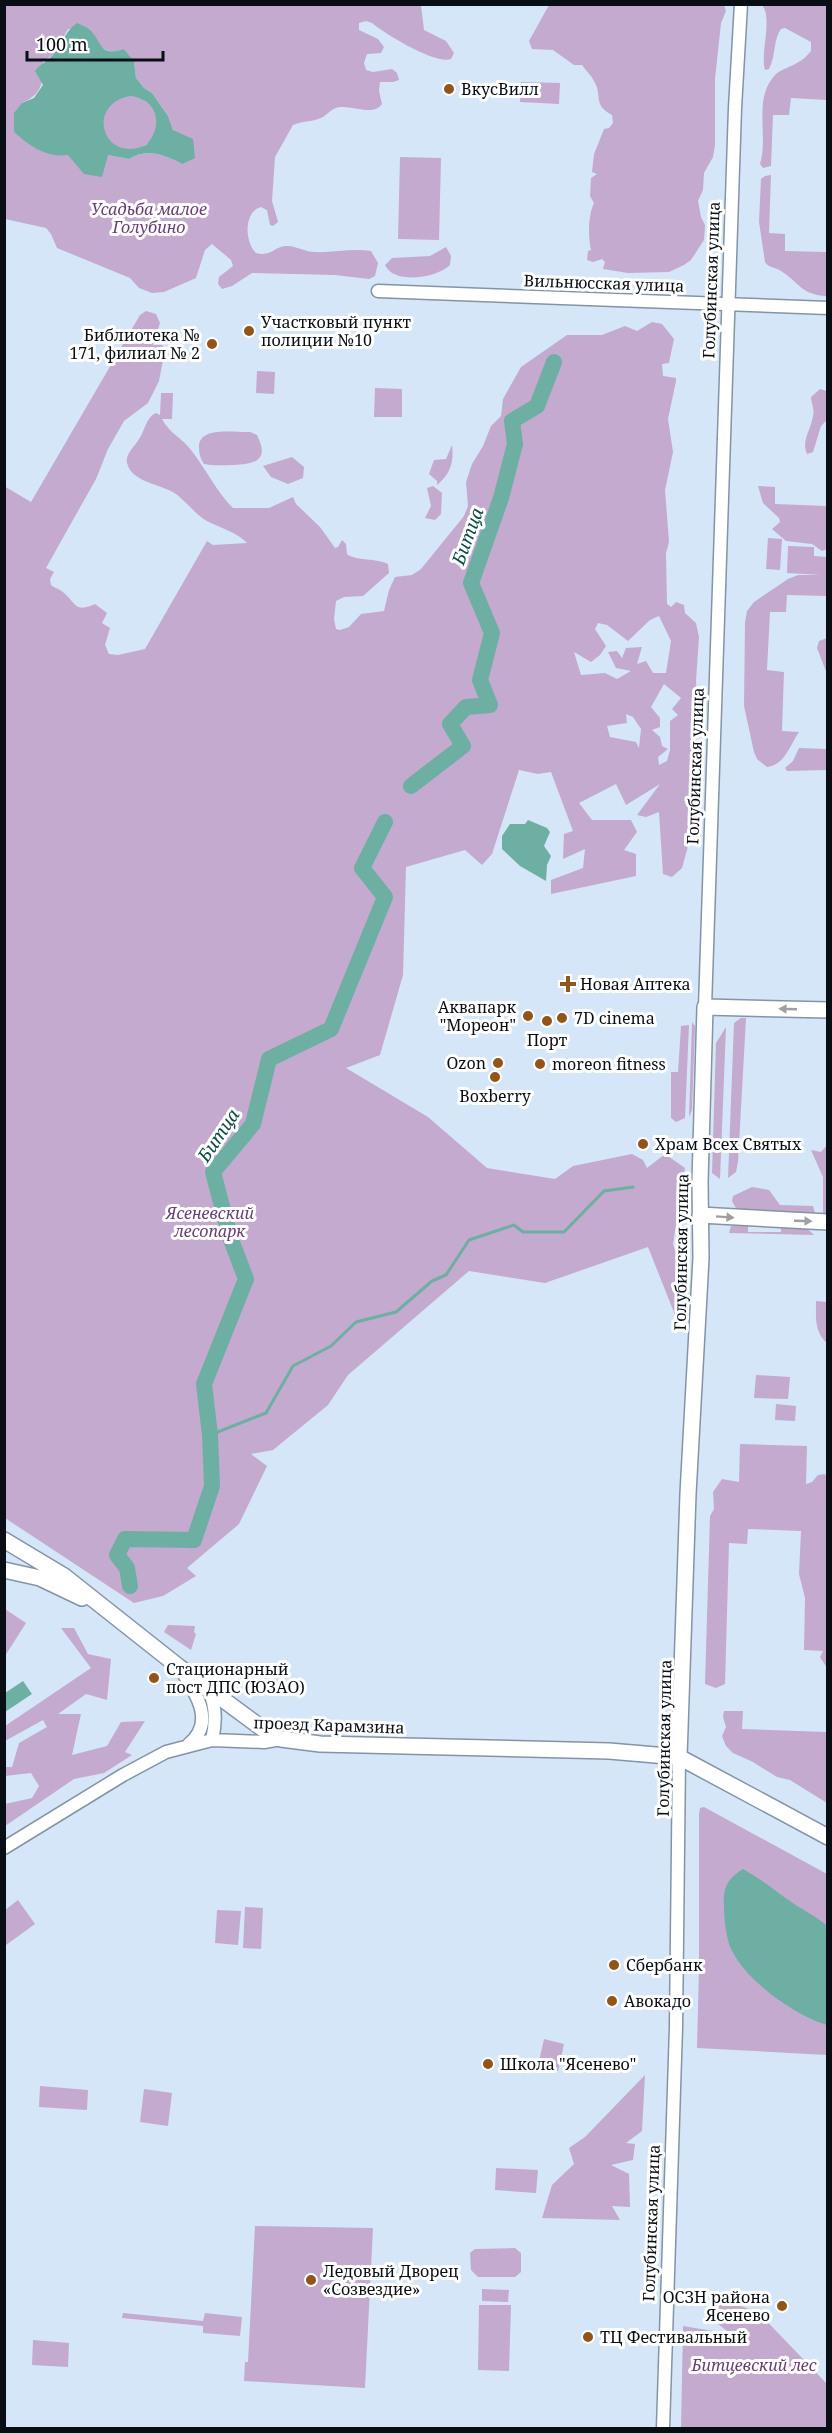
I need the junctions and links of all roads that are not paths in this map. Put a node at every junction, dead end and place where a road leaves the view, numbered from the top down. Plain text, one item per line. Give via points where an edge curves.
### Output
1 (741, 4) edge
2 (378, 291) dead end
3 (729, 305) junction
4 (828, 308) edge
5 (705, 1007) junction
6 (828, 1010) edge
7 (700, 1215) junction
8 (828, 1222) edge
9 (4, 1540) edge
10 (4, 1551) edge
11 (4, 1570) edge
12 (106, 1610) junction
13 (179, 1667) junction
14 (207, 1687) junction
15 (281, 1739) junction
16 (212, 1740) junction
17 (189, 1744) junction
18 (679, 1756) junction
19 (828, 1837) edge
20 (4, 1848) edge
21 (663, 2428) edge

1 - 3 street, Голубинская улица
2 - 3 street, Вильнюсская улица
3 - 4 street, Вильнюсская улица
3 - 5 street, Голубинская улица
6 -> 5 main road
5 - 7 main road, Голубинская улица
7 -> 8 main road
7 - 18 main road, Голубинская улица
9 - 12 main road via 64,1576
10 - 12 main road
11 - 12 main road via 40,1578
12 - 13 main road
13 - 14 main road
13 - 17 street via 195,1691 203,1715 198,1737
14 - 15 main road
14 - 16 street via 213,1699
15 - 16 street, проезд Карамзина
15 - 18 main road, проезд Карамзина via 320,1744
16 - 17 street, проезд Карамзина
17 - 20 street, проезд Карамзина via 143,1763
18 - 19 main road
18 - 21 street, Голубинская улица via 676,2027

